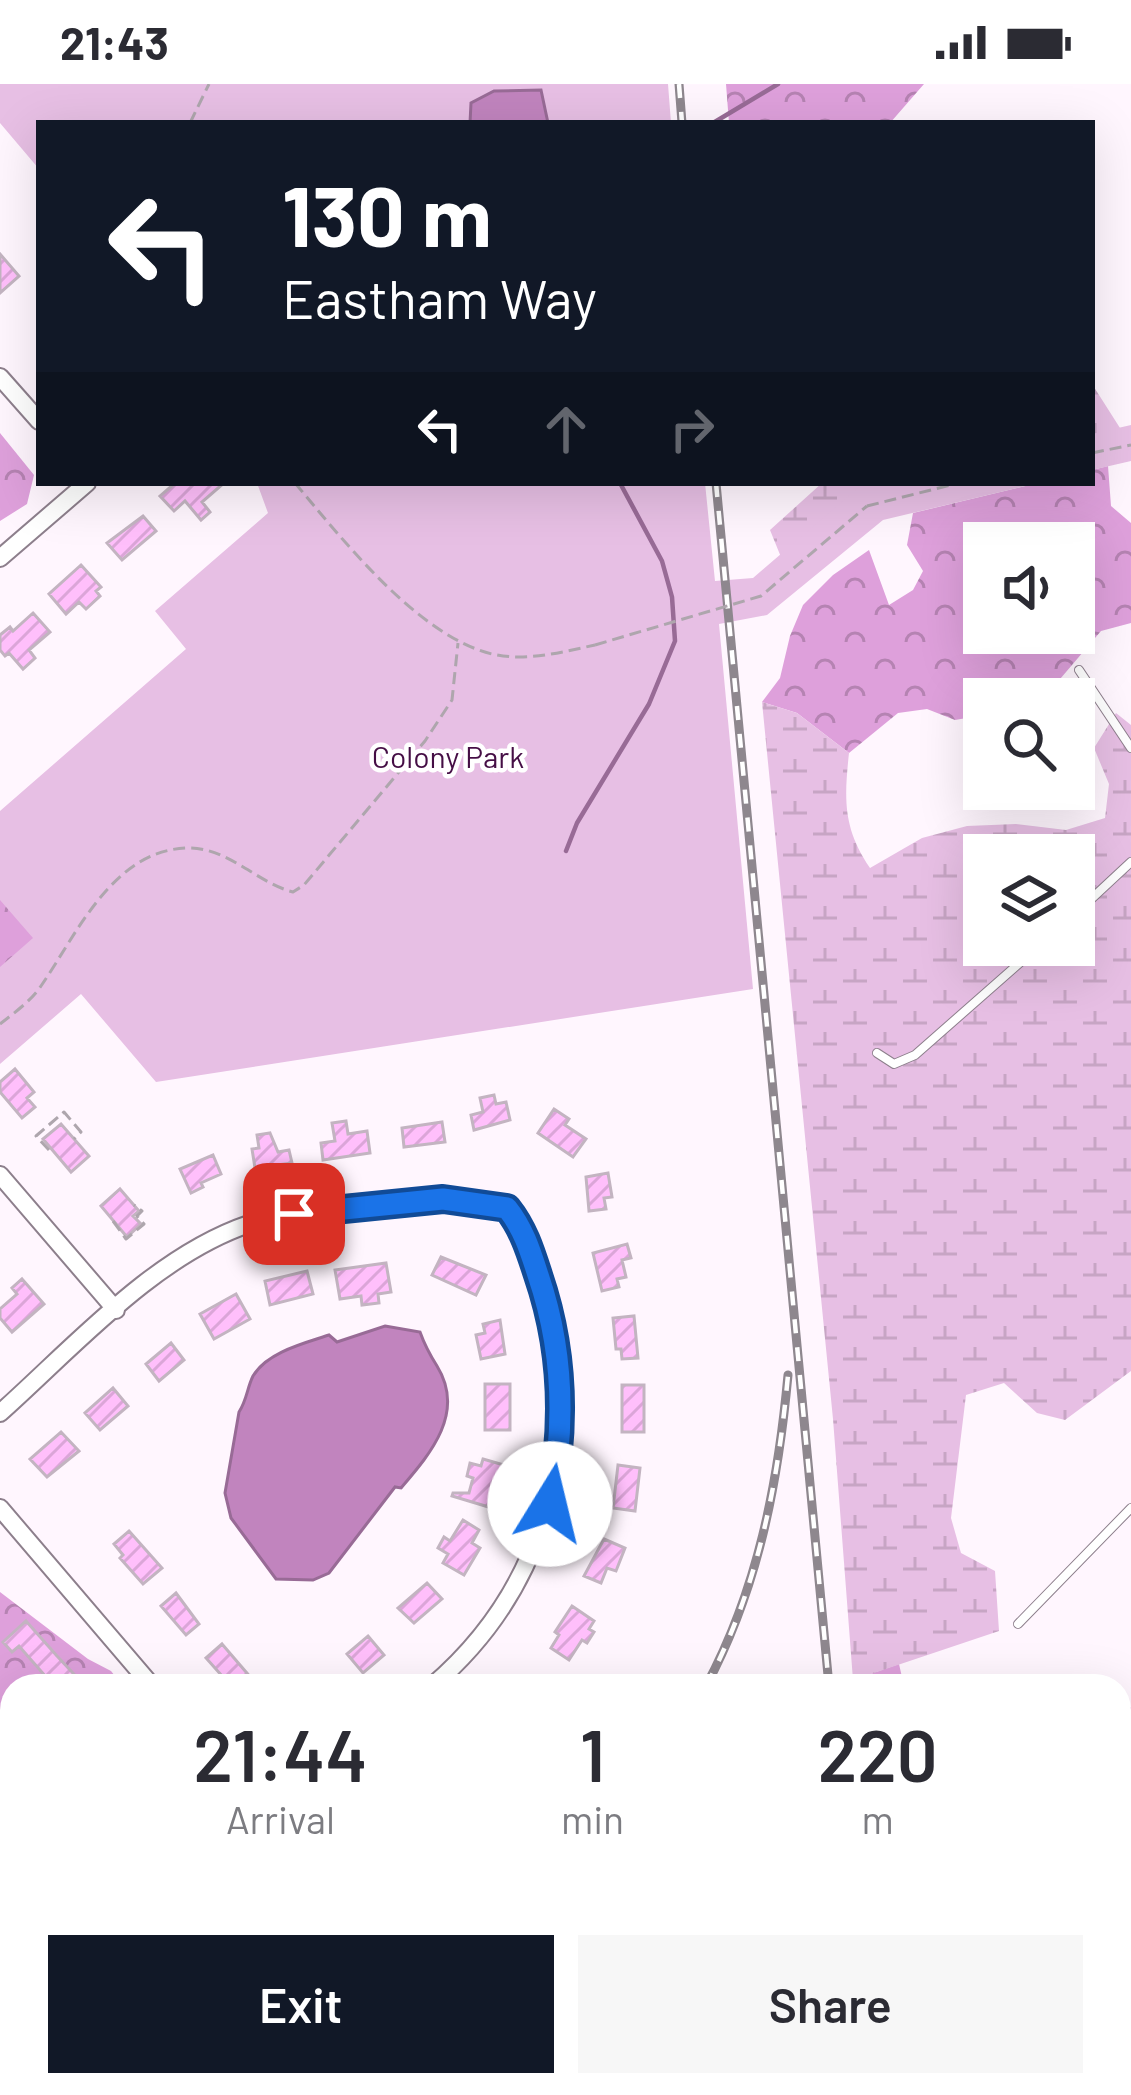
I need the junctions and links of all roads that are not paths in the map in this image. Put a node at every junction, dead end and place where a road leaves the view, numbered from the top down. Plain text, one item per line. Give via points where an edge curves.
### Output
1 (0, 376) edge
2 (36, 418) edge
3 (84, 486) edge
4 (0, 558) edge
5 (1079, 670) dead end
6 (1131, 748) edge
7 (1131, 862) edge
8 (1095, 896) edge
9 (1016, 966) edge
10 (877, 1053) dead end
11 (0, 1175) edge
12 (116, 1310) junction
13 (0, 1413) edge
14 (0, 1508) edge
15 (1131, 1508) edge
16 (1018, 1624) dead end
17 (142, 1674) edge
18 (446, 1674) edge

1 - 2 street
3 - 4 street
5 - 6 lane
7 - 8 lane
9 - 10 lane via 915,1055 894,1064
11 - 12 street
12 - 13 street
12 - 18 street via 190,1249 255,1222 443,1199 507,1208 548,1302 559,1358 557,1471 535,1549 510,1599
14 - 17 street
15 - 16 lane

